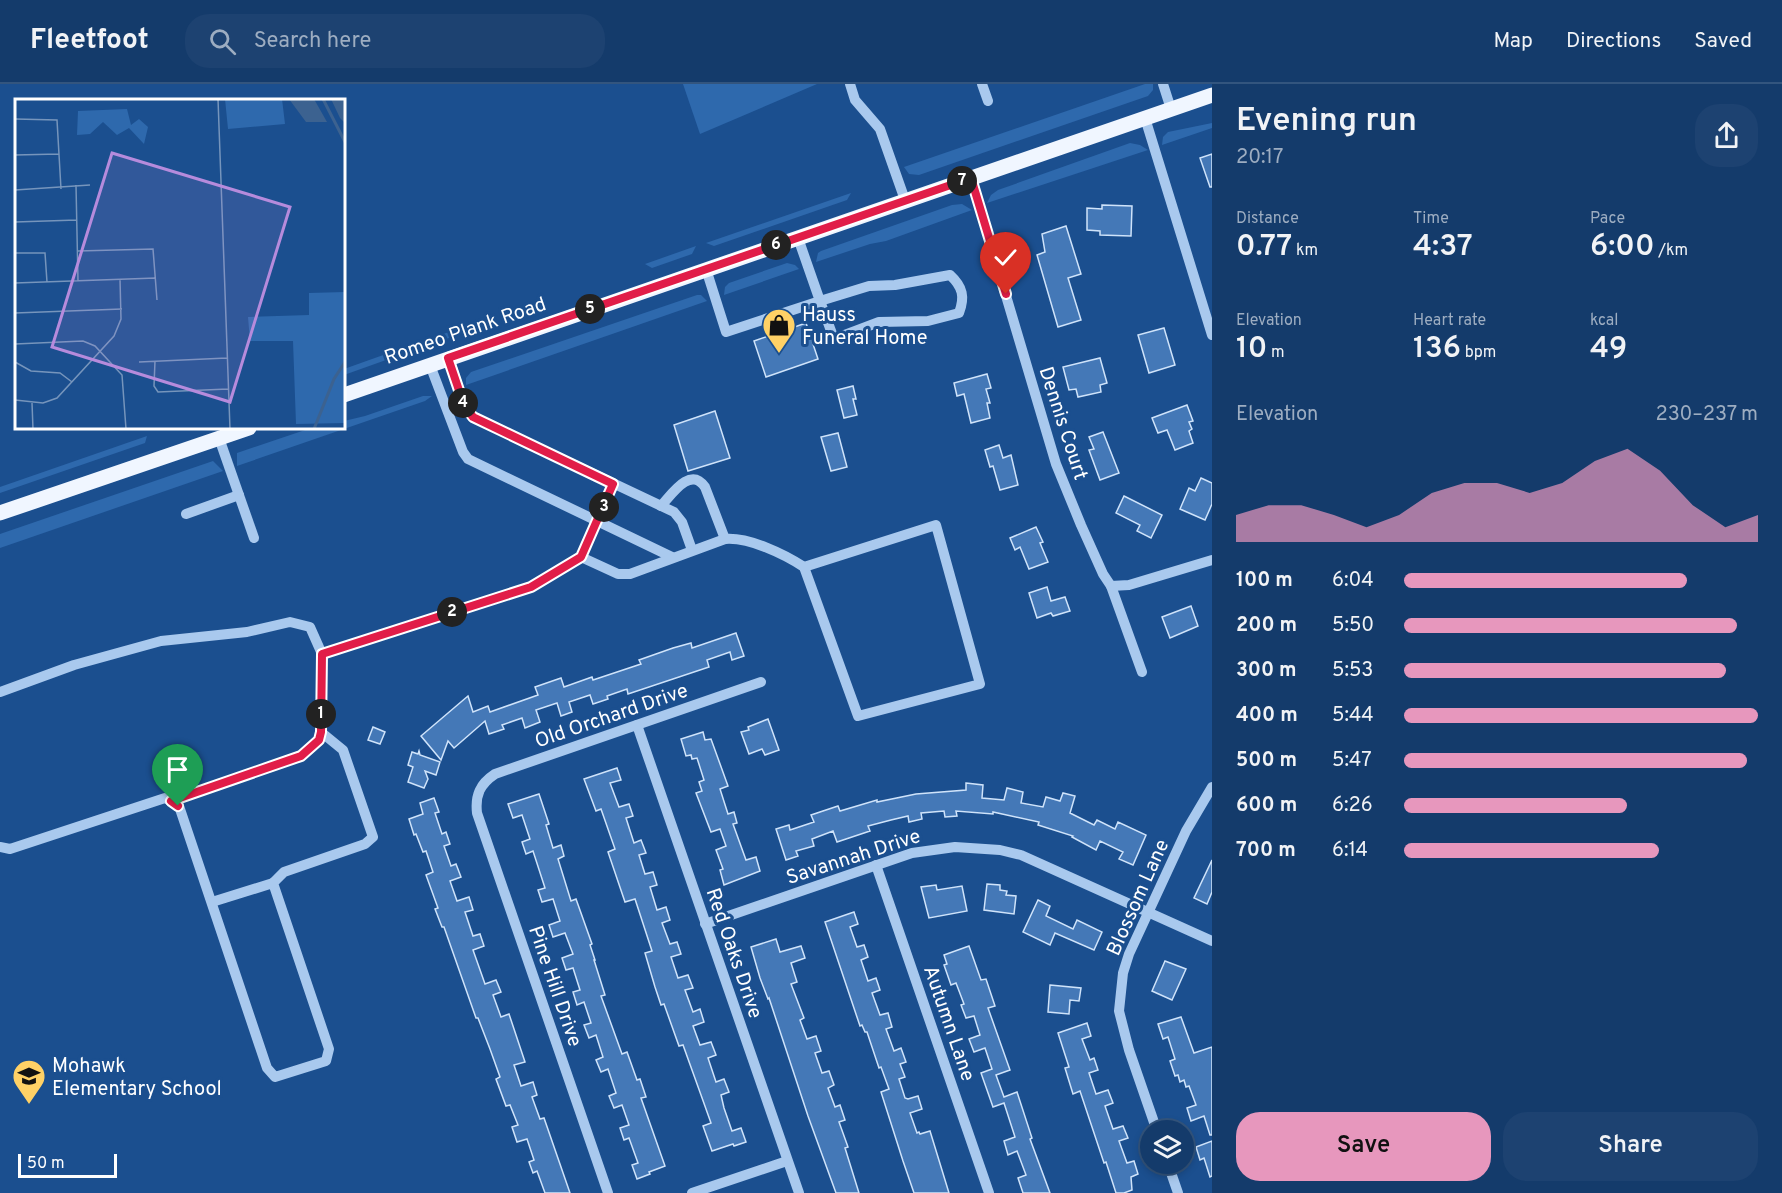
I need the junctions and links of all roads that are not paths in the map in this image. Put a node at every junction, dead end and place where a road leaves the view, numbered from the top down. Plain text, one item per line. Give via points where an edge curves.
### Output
1 (850, 84) edge
2 (982, 84) edge
3 (1162, 84) edge
4 (1212, 94) edge
5 (988, 101) dead end
6 (1171, 109) junction
7 (1145, 118) junction
8 (971, 178) junction
9 (905, 200) junction
10 (798, 238) junction
11 (706, 269) junction
12 (820, 301) junction
13 (1212, 335) edge
14 (448, 358) junction
15 (430, 364) junction
16 (345, 395) edge
17 (473, 417) junction
18 (246, 429) edge
19 (455, 429) junction
20 (219, 438) junction
21 (613, 484) junction
22 (239, 495) junction
23 (661, 506) junction
24 (0, 513) edge
25 (186, 513) dead end
26 (597, 522) junction
27 (254, 538) dead end
28 (725, 539) junction
29 (692, 550) junction
30 (581, 557) junction
31 (672, 557) junction
32 (1212, 560) edge
33 (804, 567) junction
34 (1112, 586) junction
35 (322, 654) junction
36 (1142, 672) dead end
37 (761, 682) dead end
38 (0, 692) edge
39 (637, 725) junction
40 (321, 732) junction
41 (1212, 787) edge
42 (478, 790) joint
43 (171, 801) junction
44 (0, 847) edge
45 (876, 865) junction
46 (273, 883) junction
47 (212, 902) junction
48 (1149, 911) junction
49 (705, 924) junction
50 (1212, 940) edge
51 (1153, 1120) edge
52 (787, 1161) junction
53 (1172, 1174) edge
54 (608, 1193) edge
55 (692, 1193) edge
56 (799, 1193) edge
57 (989, 1193) edge
58 (1179, 1193) edge

1 - 9 street via 855,99 880,129
2 - 5 street
3 - 6 street
4 - 6 main road, Romeo Plank Road
6 - 7 main road, Romeo Plank Road
7 - 8 main road, Romeo Plank Road
7 - 13 street
8 - 9 main road, Romeo Plank Road
8 - 34 street, Dennis Court via 1056,464 1103,574
9 - 10 main road, Romeo Plank Road
10 - 11 main road, Romeo Plank Road
10 - 12 street
11 - 12 street via 726,332
11 - 14 main road, Romeo Plank Road
12 - 12 street via 834,339 879,322 928,321 959,314 964,301 960,284 950,275 869,286
14 - 15 main road, Romeo Plank Road
14 - 17 street via 464,405
15 - 16 main road, Romeo Plank Road
15 - 19 street
17 - 19 street
17 - 21 street
18 - 20 main road
19 - 26 street via 463,452 475,464
20 - 22 street
20 - 24 main road
21 - 23 street
21 - 26 street
22 - 25 street
22 - 27 street
23 - 28 street via 681,484 695,478 705,487
23 - 29 street via 674,512 682,522
26 - 30 street
26 - 31 street
28 - 29 street
28 - 33 street via 746,540
29 - 31 street
30 - 31 street via 618,574 630,574
30 - 35 street via 531,587
32 - 34 street via 1129,585
33 - 33 street via 858,716 980,684 936,525
34 - 36 street, Dennis Court
35 - 38 street via 310,627 290,622 247,632 161,641 74,665
35 - 40 street
37 - 39 street, Old Orchard Drive
39 - 42 street, Old Orchard Drive via 495,774
39 - 49 street, Red Oaks Drive
40 - 43 street via 319,740 301,756
40 - 46 street via 343,750 373,837 365,844 284,872
41 - 48 street, Blossom Lane via 1186,831
42 - 54 street, Pine Hill Drive via 477,813
43 - 44 street via 165,798 10,849
43 - 47 street via 178,806
45 - 48 street, Savannah Drive via 933,849 1000,850 1040,862
45 - 49 street, Savannah Drive
45 - 57 street, Autumn Lane
46 - 47 street
46 - 47 street via 328,1049 326,1061 275,1077 267,1068
48 - 50 street, Savannah Drive
48 - 51 street, Blossom Lane via 1123,973 1119,1011
49 - 52 street, Red Oaks Drive
52 - 55 street
52 - 56 street, Red Oaks Drive
53 - 58 street

